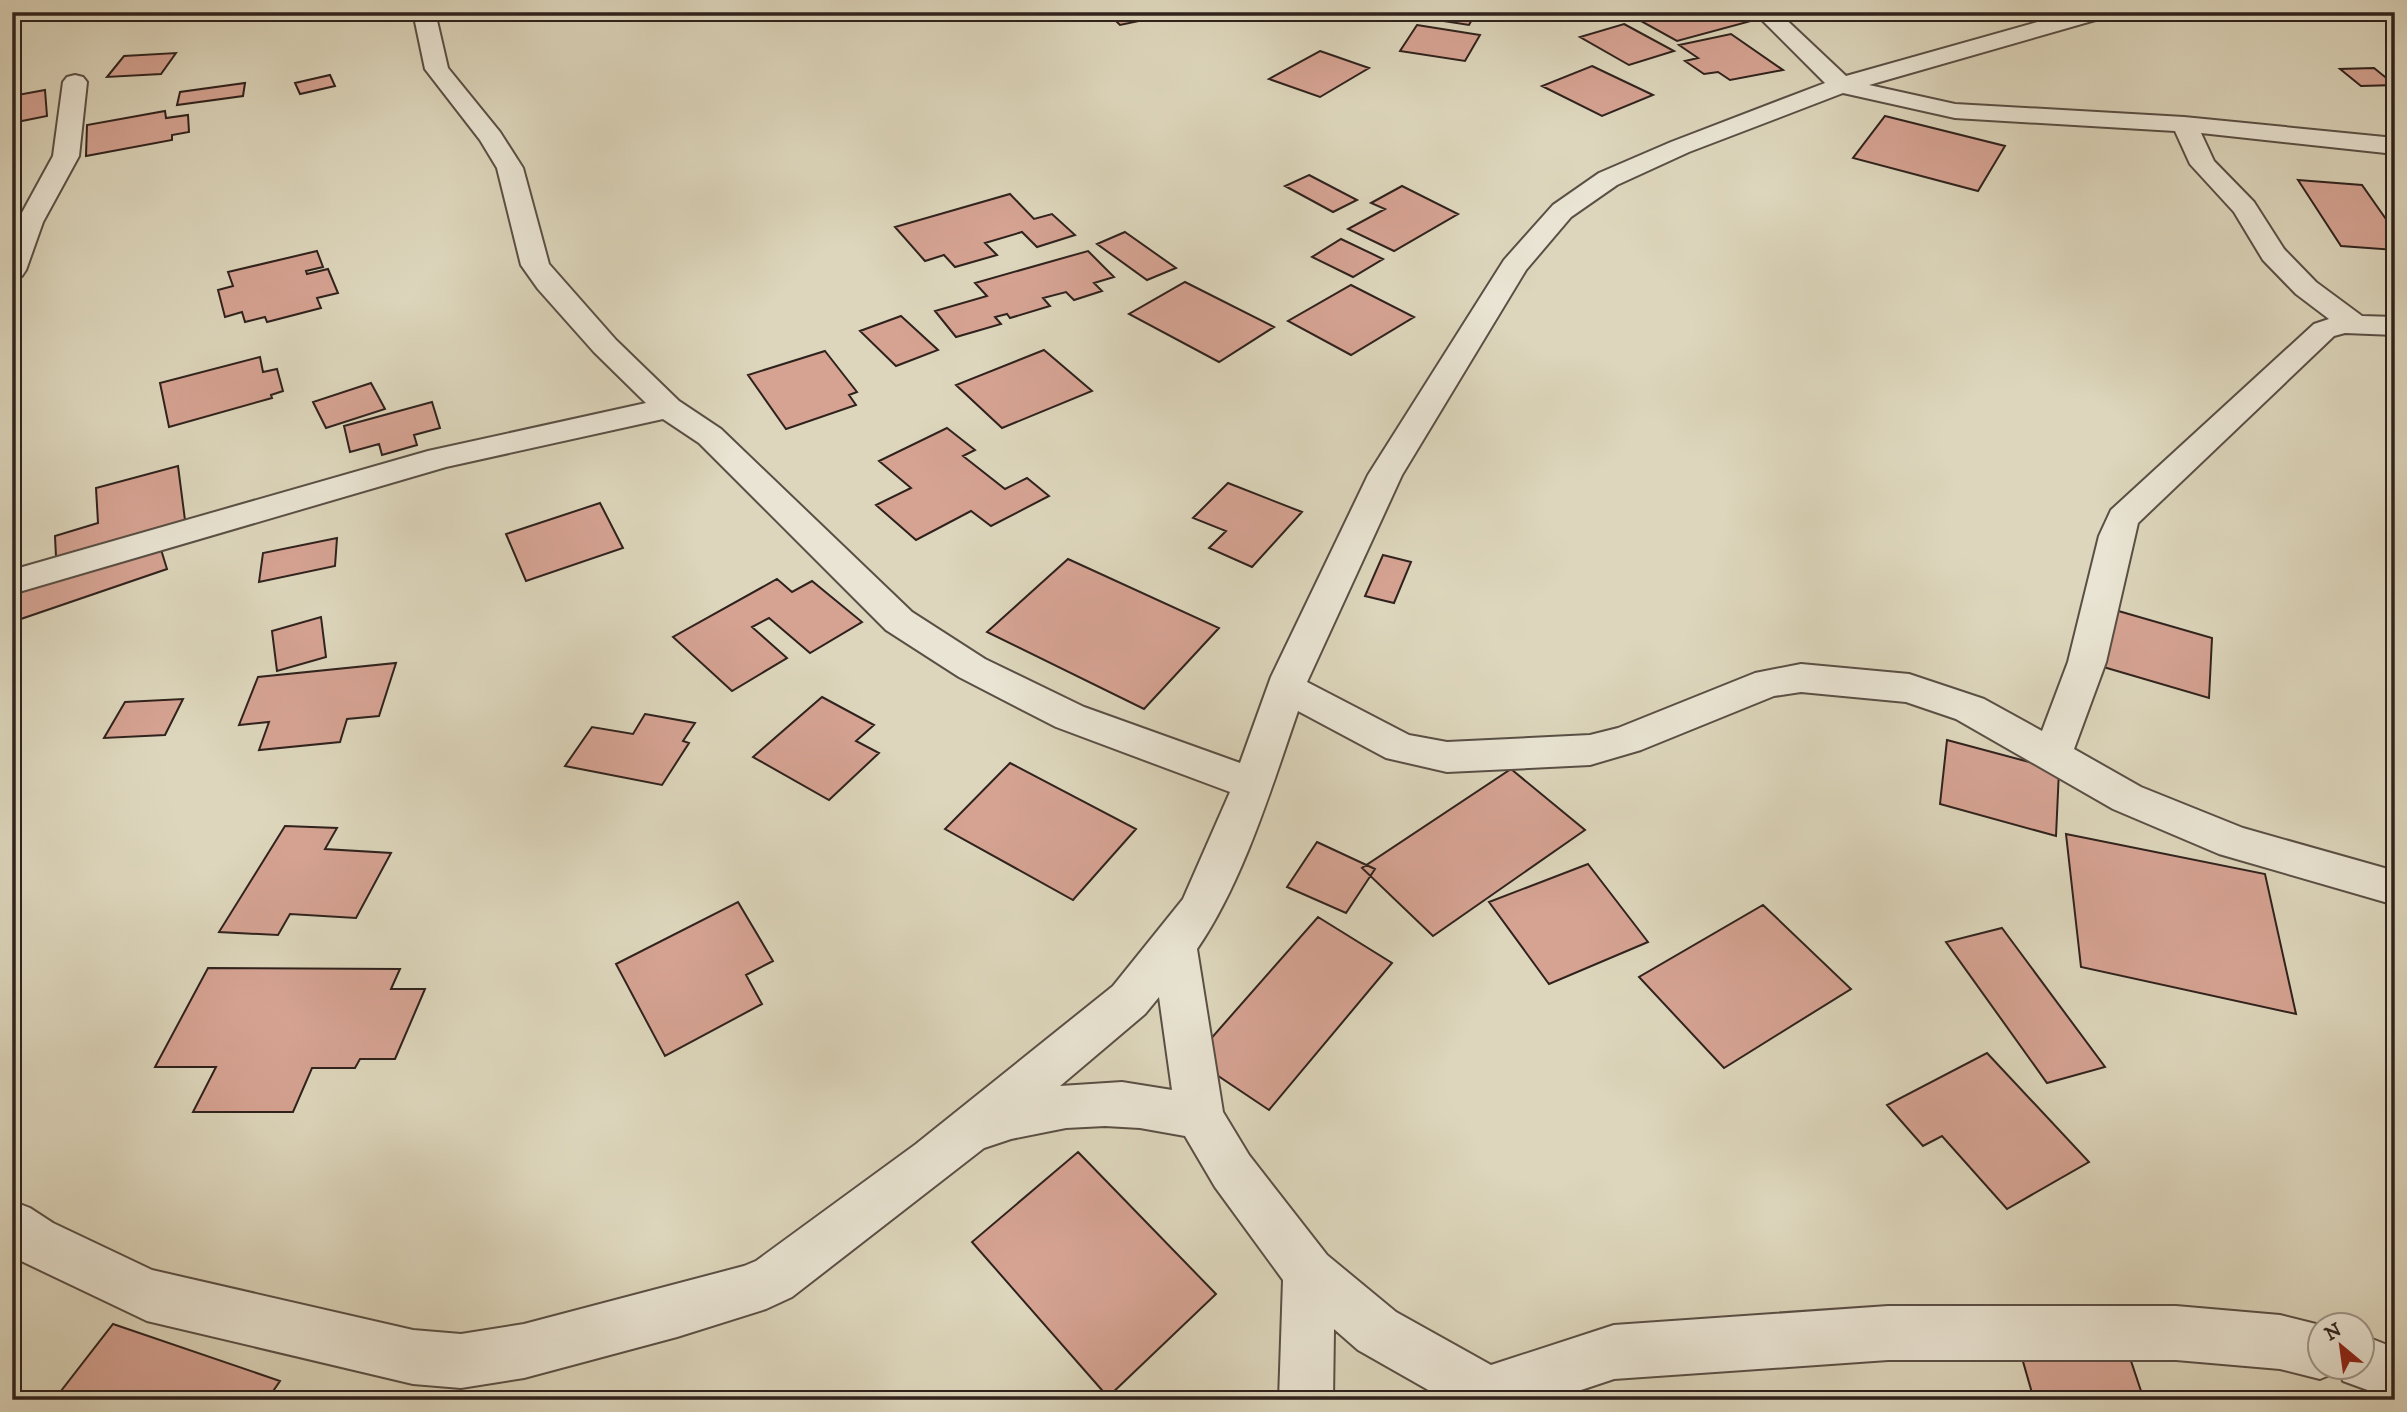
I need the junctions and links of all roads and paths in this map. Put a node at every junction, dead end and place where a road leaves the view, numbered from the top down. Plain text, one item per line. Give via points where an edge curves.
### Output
1 (424, 12) edge
2 (1765, 12) edge
3 (2098, 12) edge
4 (75, 82) dead end
5 (1841, 85) junction
6 (2184, 124) junction
7 (2395, 146) edge
8 (12, 270) edge
9 (2355, 325) junction
10 (2395, 326) edge
11 (668, 408) junction
12 (12, 582) edge
13 (1286, 688) junction
14 (2052, 756) junction
15 (1253, 784) junction
16 (2395, 888) edge
17 (1174, 946) junction
18 (1200, 1118) junction
19 (933, 1160) junction
20 (12, 1225) edge
21 (1309, 1273) junction
22 (2306, 1349) edge
23 (2376, 1368) edge
24 (2395, 1375) edge
25 (1483, 1396) edge
26 (1306, 1400) edge

1 - 11 street via 437,69 510,168 535,265 605,346
2 - 5 street
3 - 5 street
4 - 8 street via 66,156 29,222
5 - 6 street via 1955,111
5 - 13 street via 1608,178 1562,211 1514,266 1385,475
6 - 7 street
6 - 9 street via 2203,164 2245,208 2273,254 2306,288
9 - 10 street
9 - 14 street via 2324,330 2309,341 2123,518 2087,663
11 - 12 street via 440,458
11 - 15 street via 710,436 909,628 972,668 1070,717
13 - 14 street via 1400,748 1447,757 1590,750 1664,726 1768,683 1801,678 1845,680 1937,696 1970,709
13 - 15 street
14 - 16 street via 2127,798 2234,842
15 - 17 street via 1201,908
17 - 18 street
17 - 19 street via 1129,1000
18 - 19 street via 1143,1104 1088,1102 1002,1118
18 - 21 street via 1232,1171
19 - 20 street via 796,1265 748,1292 524,1351 461,1361 413,1357 147,1295 35,1241
21 - 25 street via 1377,1331
21 - 26 street
22 - 25 street via 2280,1342 2176,1333 1888,1333 1614,1352
23 - 24 street

